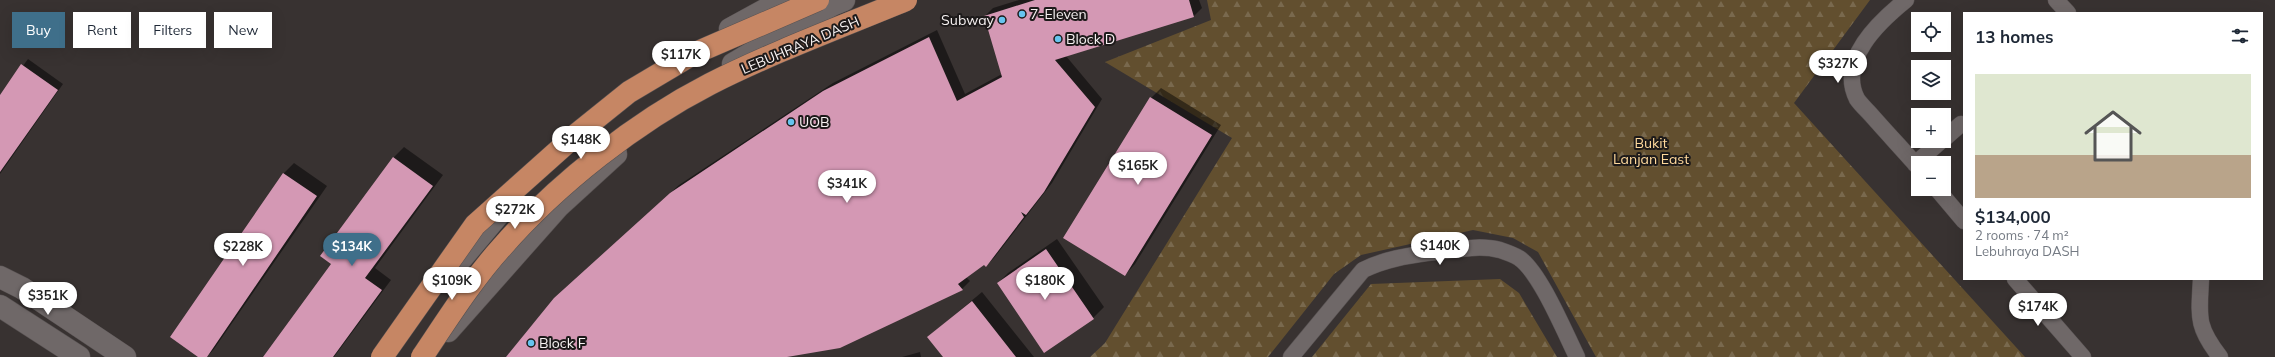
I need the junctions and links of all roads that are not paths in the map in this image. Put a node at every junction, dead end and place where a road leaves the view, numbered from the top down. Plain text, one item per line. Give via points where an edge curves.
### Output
1 (783, 0) edge
2 (818, 0) edge
3 (844, 0) edge
4 (906, 0) edge
5 (1906, 0) edge
6 (2056, 0) edge
7 (2067, 12) edge
8 (1960, 124) dead end
9 (1951, 132) edge
10 (1934, 148) edge
11 (1927, 156) edge
12 (1911, 159) edge
13 (1943, 196) edge
14 (1963, 219) edge
15 (0, 277) edge
16 (2016, 280) edge
17 (2201, 280) edge
18 (0, 306) edge
19 (79, 357) edge
20 (125, 357) edge
21 (379, 357) edge
22 (382, 357) edge
23 (422, 357) edge
24 (426, 357) edge
25 (1291, 357) edge
26 (1577, 357) edge
27 (2083, 357) edge
28 (2220, 357) edge

1 - 21 main road via 725,32 617,104 506,206 394,335
2 - 22 highway, bridge via 693,54 629,92 475,225
3 - 24 main road via 678,97 558,207
4 - 23 highway, LEBUHRAYA DASH, bridge via 710,84 650,119 563,187 501,247
5 - 12 street via 1881,21 1865,43 1854,65 1851,80 1857,99
6 - 7 street
8 - 9 street
10 - 11 street
13 - 14 street
15 - 20 main road via 22,288
16 - 27 street
17 - 28 street via 2200,324
18 - 19 main road
25 - 26 street via 1363,270 1379,262 1402,256 1466,248 1500,250 1519,258 1529,268 1549,300

